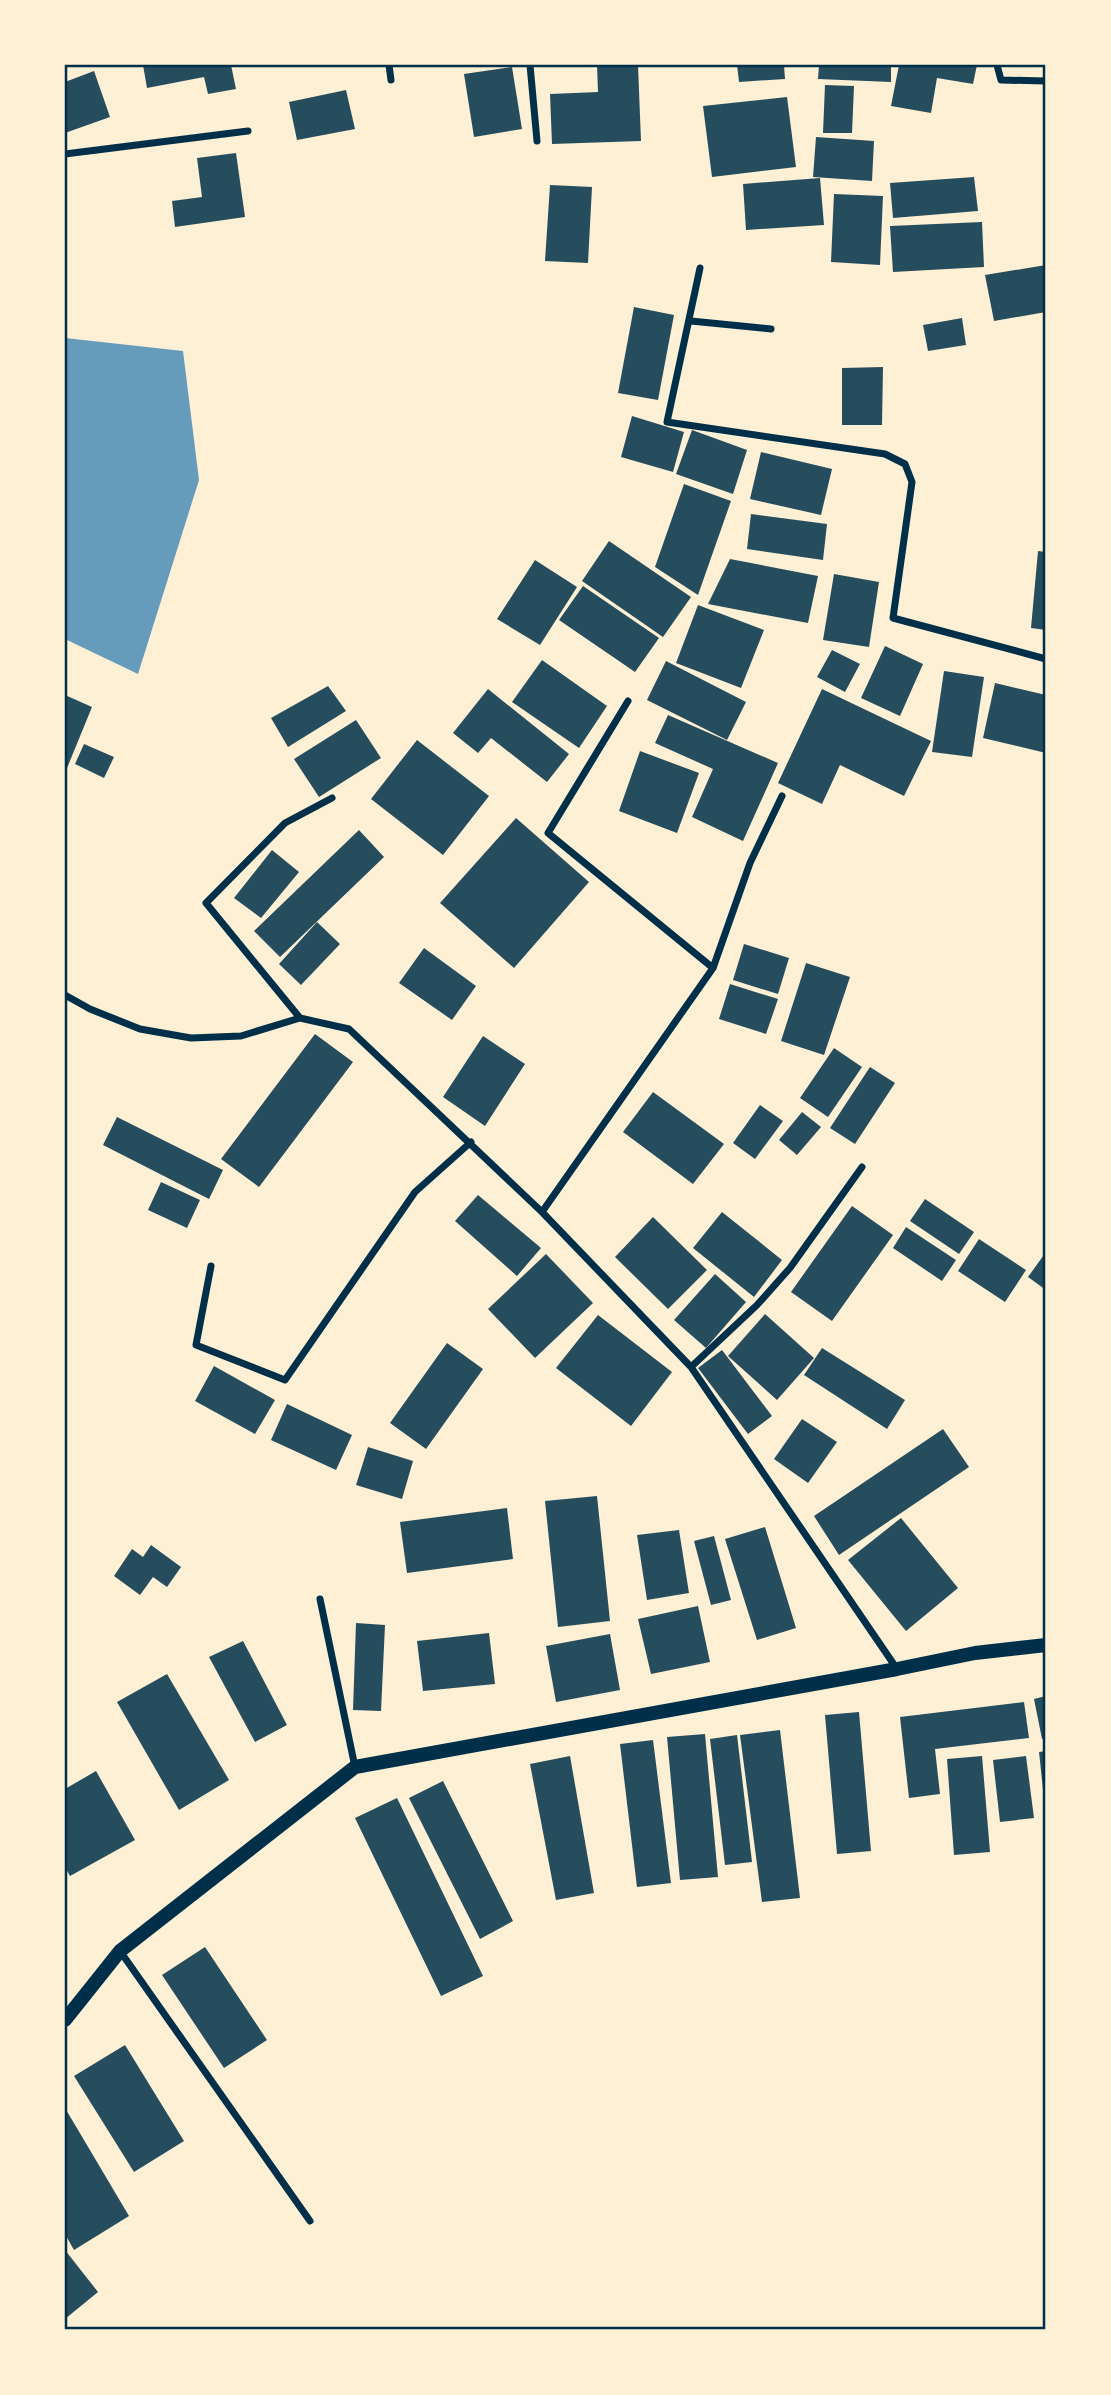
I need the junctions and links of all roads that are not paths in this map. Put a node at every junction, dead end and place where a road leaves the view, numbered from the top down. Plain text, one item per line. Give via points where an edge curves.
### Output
1 (389, 65) edge
2 (530, 65) edge
3 (998, 65) edge
4 (391, 80) dead end
5 (1046, 81) edge
6 (248, 131) dead end
7 (537, 141) dead end
8 (65, 154) edge
9 (700, 268) dead end
10 (691, 321) junction
11 (771, 329) dead end
12 (1046, 659) edge
13 (628, 701) dead end
14 (782, 796) dead end
15 (332, 799) dead end
16 (713, 968) junction
17 (65, 995) edge
18 (300, 1018) junction
19 (471, 1142) junction
20 (862, 1167) dead end
21 (542, 1212) junction
22 (211, 1266) dead end
23 (691, 1367) junction
24 (320, 1599) dead end
25 (1046, 1645) edge
26 (897, 1669) junction
27 (355, 1767) junction
28 (120, 1951) junction
29 (65, 2020) edge
30 (310, 2221) dead end

1 - 4 street
2 - 7 street
3 - 5 street via 1001,80
6 - 8 street
9 - 10 street
10 - 11 street
10 - 12 street via 667,422 885,453 905,464 912,482 893,618
13 - 16 street via 548,833
14 - 16 street via 750,863
15 - 18 street via 285,823 206,904
16 - 21 street
17 - 18 street via 140,1029 191,1038 241,1036
18 - 19 street via 349,1029
19 - 21 street
19 - 22 street via 415,1192 285,1380 195,1345
20 - 23 street via 790,1268
21 - 23 street
23 - 26 street
24 - 27 street
25 - 26 main road
26 - 27 main road
27 - 28 main road
28 - 29 main road
28 - 30 street

